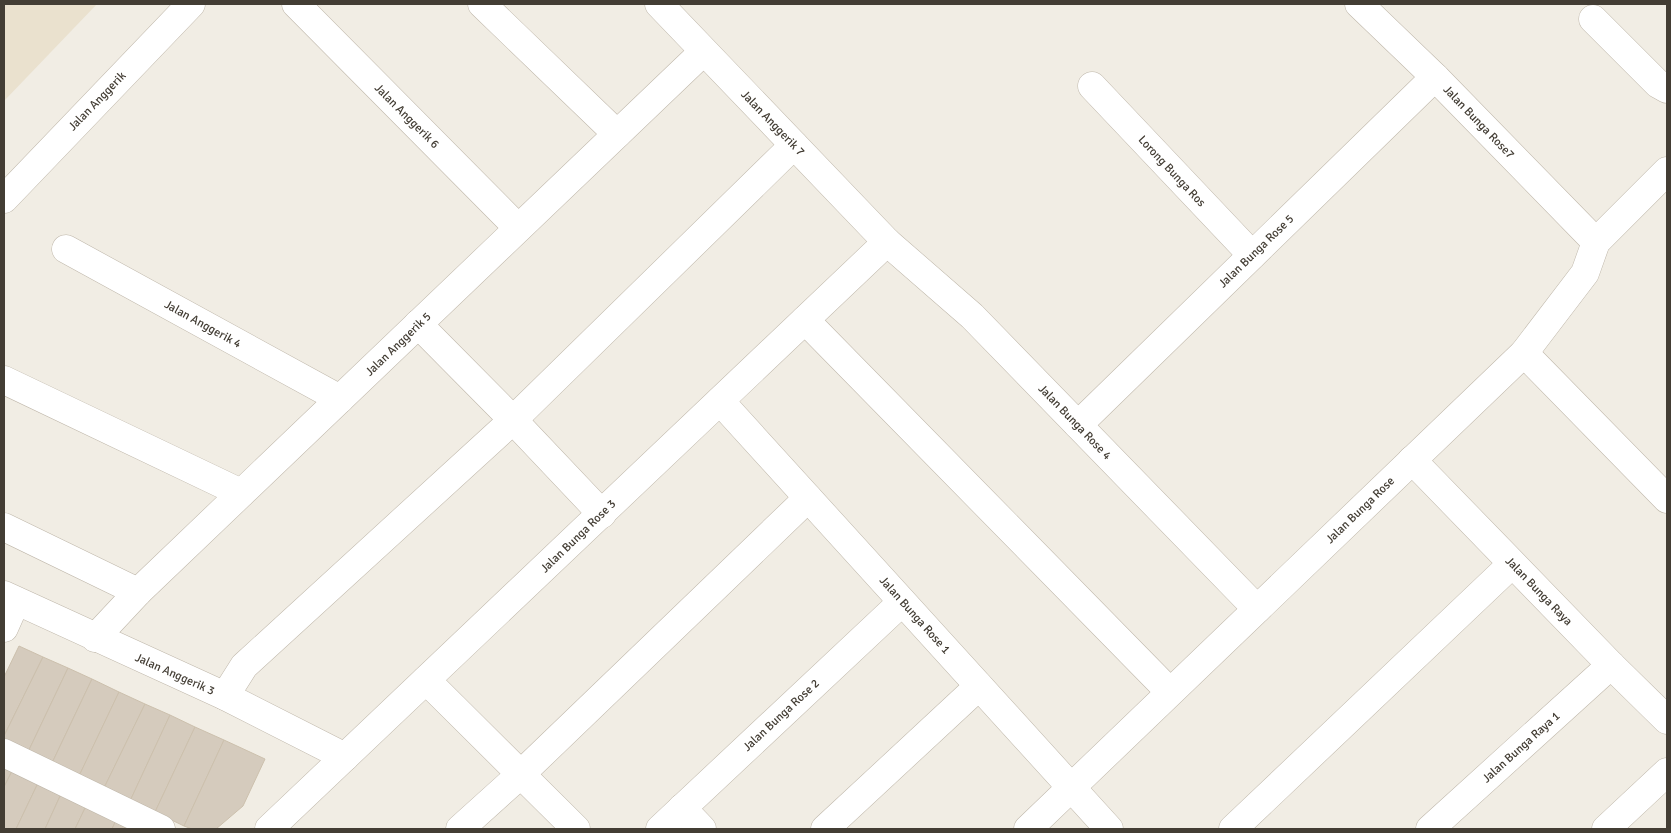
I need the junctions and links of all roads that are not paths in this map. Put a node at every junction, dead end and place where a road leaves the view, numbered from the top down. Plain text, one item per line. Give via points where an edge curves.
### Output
1 (191, 4) edge
2 (296, 4) edge
3 (482, 4) edge
4 (659, 4) edge
5 (1359, 4) edge
6 (1593, 19) dead end
7 (703, 52) junction
8 (1435, 77) junction
9 (1092, 86) dead end
10 (1667, 88) edge
11 (616, 134) junction
12 (794, 145) junction
13 (1667, 171) edge
14 (4, 199) edge
15 (518, 228) junction
16 (887, 242) junction
17 (1596, 242) junction
18 (66, 249) dead end
19 (1252, 256) junction
20 (805, 320) junction
21 (418, 324) junction
22 (1524, 353) junction
23 (4, 380) edge
24 (340, 399) junction
25 (720, 402) junction
26 (513, 420) junction
27 (1078, 425) junction
28 (1412, 460) junction
29 (241, 493) junction
30 (808, 498) junction
31 (1667, 499) edge
32 (602, 514) junction
33 (4, 527) edge
34 (1512, 564) junction
35 (138, 592) junction
36 (10, 598) edge
37 (902, 602) junction
38 (1257, 609) junction
39 (4, 628) edge
40 (95, 638) junction
41 (1611, 665) junction
42 (426, 680) junction
43 (979, 686) junction
44 (1169, 692) junction
45 (224, 696) junction
46 (1667, 720) edge
47 (4, 753) edge
48 (345, 757) junction
49 (1667, 772) edge
50 (520, 774) junction
51 (1070, 787) junction
52 (682, 808) junction
53 (1104, 828) edge
54 (161, 829) edge
55 (269, 829) edge
56 (460, 829) edge
57 (576, 829) edge
58 (660, 829) edge
59 (702, 829) edge
60 (825, 829) edge
61 (1028, 829) edge
62 (1233, 829) edge
63 (1430, 829) edge
64 (1606, 829) edge

1 - 14 street, Jalan Anggerik
2 - 15 street, Jalan Anggerik 6
3 - 11 street
4 - 7 street, Jalan Anggerik 7
5 - 8 street, Jalan Bunga Rose7
6 - 10 street via 1658,84
7 - 11 street, Jalan Anggerik 5
7 - 12 street, Jalan Anggerik 7
8 - 17 street, Jalan Bunga Rose7
8 - 19 street, Jalan Bunga Rose 5
9 - 19 street, Lorong Bunga Ros
11 - 15 street, Jalan Anggerik 5
12 - 16 street, Jalan Anggerik 7
12 - 26 street
13 - 17 street, Jalan Bunga Rose
15 - 21 street, Jalan Anggerik 5
16 - 20 street, Jalan Bunga Rose 3
16 - 27 street, Jalan Bunga Rose 4 via 972,316
17 - 22 street, Jalan Bunga Rose via 1585,273
18 - 24 street, Jalan Anggerik 4
19 - 27 street, Jalan Bunga Rose 5
20 - 25 street, Jalan Bunga Rose 3
20 - 44 street
21 - 24 street, Jalan Anggerik 5
21 - 26 street
22 - 28 street, Jalan Bunga Rose
22 - 31 street
23 - 29 street
24 - 29 street, Jalan Anggerik 5
25 - 30 street, Jalan Bunga Rose 1
25 - 32 street, Jalan Bunga Rose 3
26 - 32 street
26 - 45 street via 244,666
27 - 38 street, Jalan Bunga Rose 4
28 - 34 street, Jalan Bunga Raya
28 - 38 street, Jalan Bunga Rose
29 - 35 street, Jalan Anggerik 5
30 - 37 street, Jalan Bunga Rose 1
30 - 50 street
32 - 42 street, Jalan Bunga Rose 3
33 - 35 street
34 - 41 street, Jalan Bunga Raya
34 - 62 street
35 - 40 street, Jalan Anggerik 5
36 - 39 street
36 - 40 street, Jalan Anggerik 3
37 - 43 street, Jalan Bunga Rose 1
37 - 52 street, Jalan Bunga Rose 2
38 - 44 street, Jalan Bunga Rose
40 - 45 street, Jalan Anggerik 3
41 - 46 street, Jalan Bunga Raya
41 - 63 street, Jalan Bunga Raya 1
42 - 48 street, Jalan Bunga Rose 3
42 - 50 street
43 - 51 street, Jalan Bunga Rose 1
43 - 60 street
44 - 51 street, Jalan Bunga Rose
45 - 48 street, Jalan Anggerik 3
47 - 54 street
48 - 55 street, Jalan Bunga Rose 3
49 - 64 street
50 - 56 street
50 - 57 street
51 - 53 street, Jalan Bunga Rose 1
51 - 61 street, Jalan Bunga Rose
52 - 58 street, Jalan Bunga Rose 2
52 - 59 street

